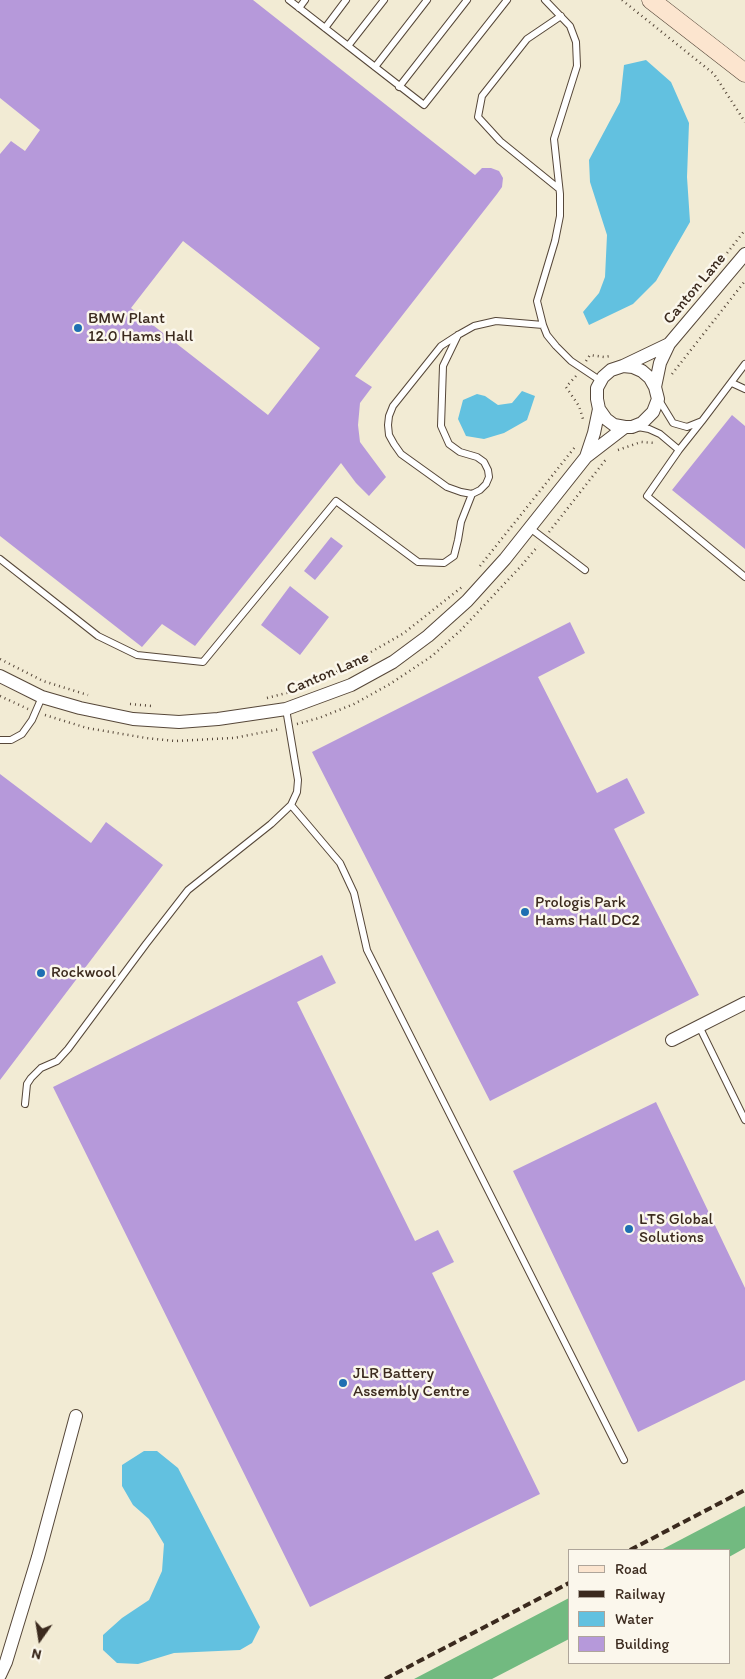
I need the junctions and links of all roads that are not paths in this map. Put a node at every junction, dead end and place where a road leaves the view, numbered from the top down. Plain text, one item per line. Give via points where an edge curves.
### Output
1 (289, 0) edge
2 (305, 0) edge
3 (346, 0) edge
4 (384, 0) edge
5 (427, 0) edge
6 (466, 0) edge
7 (507, 0) edge
8 (545, 0) edge
9 (651, 0) edge
10 (299, 8) junction
11 (561, 16) junction
12 (325, 28) junction
13 (348, 46) junction
14 (375, 67) junction
15 (740, 70) edge
16 (745, 82) edge
17 (399, 87) junction
18 (558, 188) junction
19 (745, 254) edge
20 (543, 325) junction
21 (458, 335) junction
22 (669, 344) junction
23 (745, 364) edge
24 (623, 366) junction
25 (601, 381) junction
26 (732, 383) junction
27 (745, 389) edge
28 (657, 393) junction
29 (598, 409) junction
30 (702, 421) junction
31 (629, 427) junction
32 (679, 450) junction
33 (586, 458) junction
34 (472, 494) junction
35 (530, 528) junction
36 (0, 559) edge
37 (585, 570) dead end
38 (745, 577) edge
39 (0, 676) edge
40 (42, 697) junction
41 (286, 709) junction
42 (0, 740) edge
43 (291, 806) junction
44 (745, 1003) edge
45 (699, 1026) junction
46 (672, 1040) dead end
47 (25, 1104) dead end
48 (745, 1120) edge
49 (76, 1416) dead end
50 (624, 1460) dead end
51 (0, 1675) edge

1 - 10 lane
2 - 10 lane
3 - 12 lane
4 - 13 lane
5 - 14 lane
6 - 17 lane
7 - 17 lane via 424,105
8 - 11 lane
9 - 15 street
10 - 12 lane
11 - 18 lane via 570,26 576,42 577,66 554,139
11 - 18 lane via 527,39 482,96 478,117 500,142
12 - 13 lane
13 - 14 lane
14 - 17 lane
15 - 16 street
18 - 20 lane via 560,216 537,301
19 - 22 street, Canton Lane
20 - 21 lane via 496,321 474,326
20 - 25 lane via 556,346 571,361
21 - 34 lane via 443,366 442,426 449,444 460,452 477,457 488,470 486,484
21 - 34 lane via 441,346 393,406 388,425 389,435 402,454 447,486
22 - 24 street, Canton Lane
22 - 28 street, Canton Lane via 660,363
23 - 26 lane
24 - 25 street via 612,370
24 - 28 street via 642,371 650,378
25 - 29 street via 597,388
26 - 27 lane
26 - 30 lane
28 - 30 lane via 673,423 687,427
28 - 31 street via 653,412 642,423
29 - 31 street via 614,425
29 - 33 street, Canton Lane
30 - 32 lane
31 - 32 lane via 660,434
31 - 33 street, Canton Lane
32 - 38 lane via 647,496
33 - 35 street, Canton Lane
34 - 36 lane via 461,522 454,556 444,563 418,562 336,501 203,662 137,655 98,636
35 - 37 lane
35 - 41 street, Canton Lane via 467,600 407,652 351,685
39 - 40 street, Canton Lane
40 - 41 street, Canton Lane via 133,719 179,722
40 - 42 lane via 22,734 11,740
41 - 43 lane via 298,780
43 - 47 lane via 188,890 68,1049 57,1061 41,1068 30,1078
43 - 50 lane via 340,863 354,893 367,950
44 - 45 street
45 - 46 street
45 - 48 lane
49 - 51 street via 38,1557

